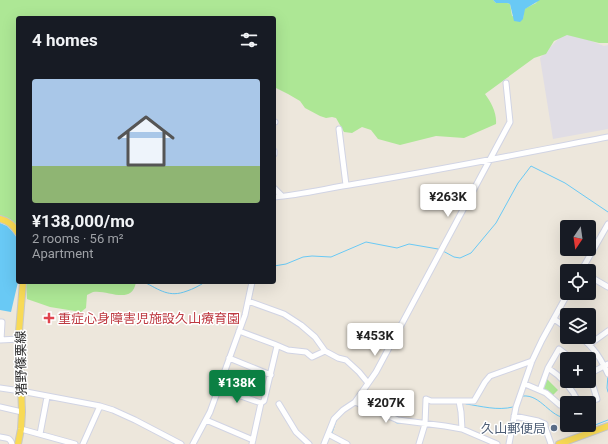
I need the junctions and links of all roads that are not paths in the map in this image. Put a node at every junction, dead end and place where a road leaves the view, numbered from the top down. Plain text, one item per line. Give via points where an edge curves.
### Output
1 (506, 83) dead end
2 (339, 129) dead end
3 (608, 137) edge
4 (491, 160) junction
5 (346, 185) junction
6 (276, 190) edge
7 (282, 196) junction
8 (276, 197) edge
9 (0, 219) edge
10 (608, 224) edge
11 (16, 230) edge
12 (585, 264) edge
13 (596, 280) edge
14 (23, 284) edge
15 (252, 284) edge
16 (608, 287) edge
17 (564, 300) edge
18 (248, 301) junction
19 (554, 319) junction
20 (0, 322) edge
21 (560, 323) edge
22 (239, 331) junction
23 (608, 331) edge
24 (20, 339) junction
25 (0, 340) edge
26 (596, 340) edge
27 (590, 344) edge
28 (277, 346) junction
29 (325, 351) junction
30 (563, 352) edge
31 (229, 358) junction
32 (532, 361) junction
33 (606, 365) edge
34 (548, 368) junction
35 (596, 370) edge
36 (608, 374) edge
37 (271, 375) junction
38 (368, 383) junction
39 (525, 384) junction
40 (0, 388) edge
41 (218, 388) junction
42 (594, 388) edge
43 (540, 390) junction
44 (21, 391) junction
45 (575, 396) edge
46 (47, 397) junction
47 (596, 399) edge
48 (459, 401) junction
49 (355, 402) junction
50 (261, 403) junction
51 (279, 404) dead end
52 (560, 405) edge
53 (100, 406) junction
54 (0, 407) edge
55 (22, 412) junction
56 (514, 416) junction
57 (206, 420) junction
58 (425, 424) junction
59 (608, 426) edge
60 (21, 429) junction
61 (462, 429) junction
62 (40, 434) junction
63 (328, 434) junction
64 (0, 437) edge
65 (252, 442) edge
66 (12, 444) edge
67 (18, 444) edge
68 (75, 444) edge
69 (83, 444) edge
70 (181, 444) edge
71 (193, 444) edge
72 (309, 444) edge
73 (324, 444) edge
74 (346, 444) edge
75 (419, 444) edge
76 (497, 444) edge
77 (509, 444) edge
78 (551, 444) edge
79 (559, 444) edge

1 - 4 street via 510,122
2 - 5 street
3 - 4 street
4 - 5 street
4 - 38 street via 382,362
5 - 7 street
6 - 7 street
7 - 8 street
9 - 11 main road via 12,224
10 - 12 street
13 - 16 street
14 - 24 main road, 猪野篠栗線
15 - 18 street
17 - 19 street
18 - 22 street
18 - 29 street via 284,314 301,325 315,337
19 - 21 street
19 - 32 street
20 - 25 street
22 - 28 street
22 - 31 street
23 - 26 street
24 - 25 street
24 - 44 main road, 猪野篠栗線
27 - 33 street
28 - 29 street via 306,352 312,357
28 - 37 street
29 - 38 street via 346,360
30 - 34 street via 559,349
31 - 37 street
31 - 41 street
32 - 39 street
32 - 48 street via 490,376 474,401
33 - 35 street
33 - 36 street
34 - 43 street
34 - 45 street via 557,374
37 - 50 street via 264,401
38 - 49 street
39 - 43 street
39 - 56 street
40 - 44 street
41 - 50 street
41 - 57 street
42 - 47 street
43 - 52 street
44 - 46 street
44 - 55 main road, 猪野篠栗線
46 - 53 street
46 - 62 street
48 - 58 street via 426,399
48 - 61 street
49 - 58 street via 398,420
49 - 63 street via 335,418
50 - 65 street
51 - 72 street via 296,432
53 - 69 street
53 - 70 street via 135,420
54 - 55 street
55 - 60 main road, 猪野篠栗線
56 - 77 street
56 - 78 street via 545,424
57 - 65 street
57 - 71 street
58 - 61 street
58 - 75 street
59 - 79 main road
60 - 62 street
60 - 67 main road, 猪野篠栗線
61 - 76 street
62 - 68 street
63 - 73 street
63 - 74 street
64 - 66 street via 8,438

